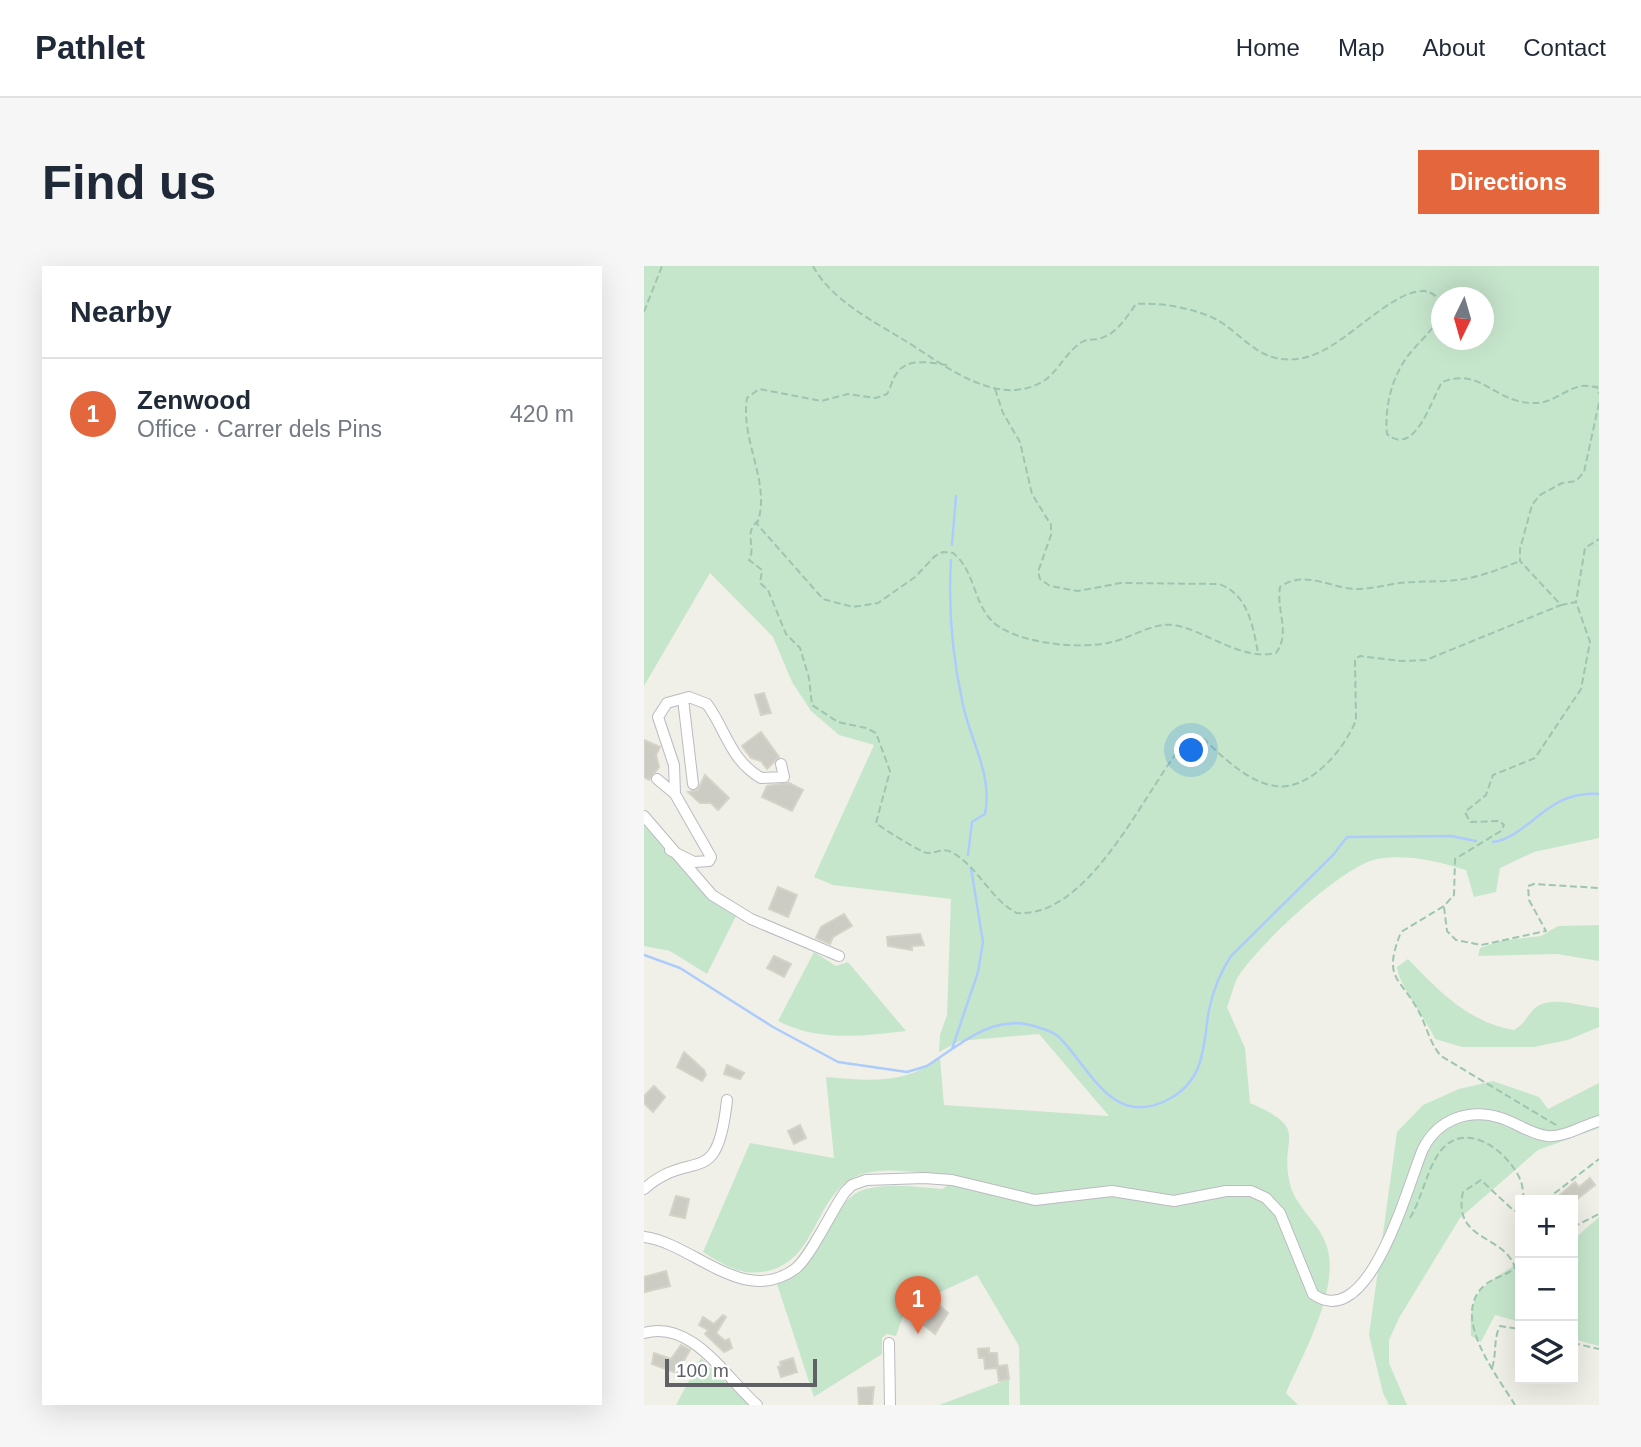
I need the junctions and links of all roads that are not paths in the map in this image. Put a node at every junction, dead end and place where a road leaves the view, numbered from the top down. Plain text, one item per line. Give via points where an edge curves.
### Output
1 (683, 699) junction
2 (781, 764) dead end
3 (756, 775) junction
4 (657, 779) dead end
5 (693, 784) dead end
6 (763, 788) dead end
7 (675, 794) junction
8 (644, 816) edge
9 (670, 850) junction
10 (839, 956) dead end
11 (727, 1100) dead end
12 (1599, 1121) edge
13 (644, 1189) edge
14 (644, 1237) edge
15 (644, 1333) edge
16 (889, 1343) dead end
17 (758, 1405) edge
18 (890, 1405) edge

1 - 3 street via 694,697 707,704 723,739
1 - 5 street
1 - 7 street via 667,703 658,717 674,765
2 - 3 street via 785,773 780,779
3 - 6 street
4 - 7 street
7 - 9 street via 711,857 700,864
8 - 9 street
9 - 10 street via 730,908
11 - 13 street via 712,1157
12 - 14 street via 1548,1136 1483,1115 1446,1121 1423,1149 1379,1262 1360,1285 1332,1300 1313,1294 1280,1213 1251,1191 1174,1201 1102,1191 1035,1200 952,1180 866,1180 845,1192 798,1266 768,1279 731,1276 665,1242
15 - 17 street via 682,1335
16 - 18 street

